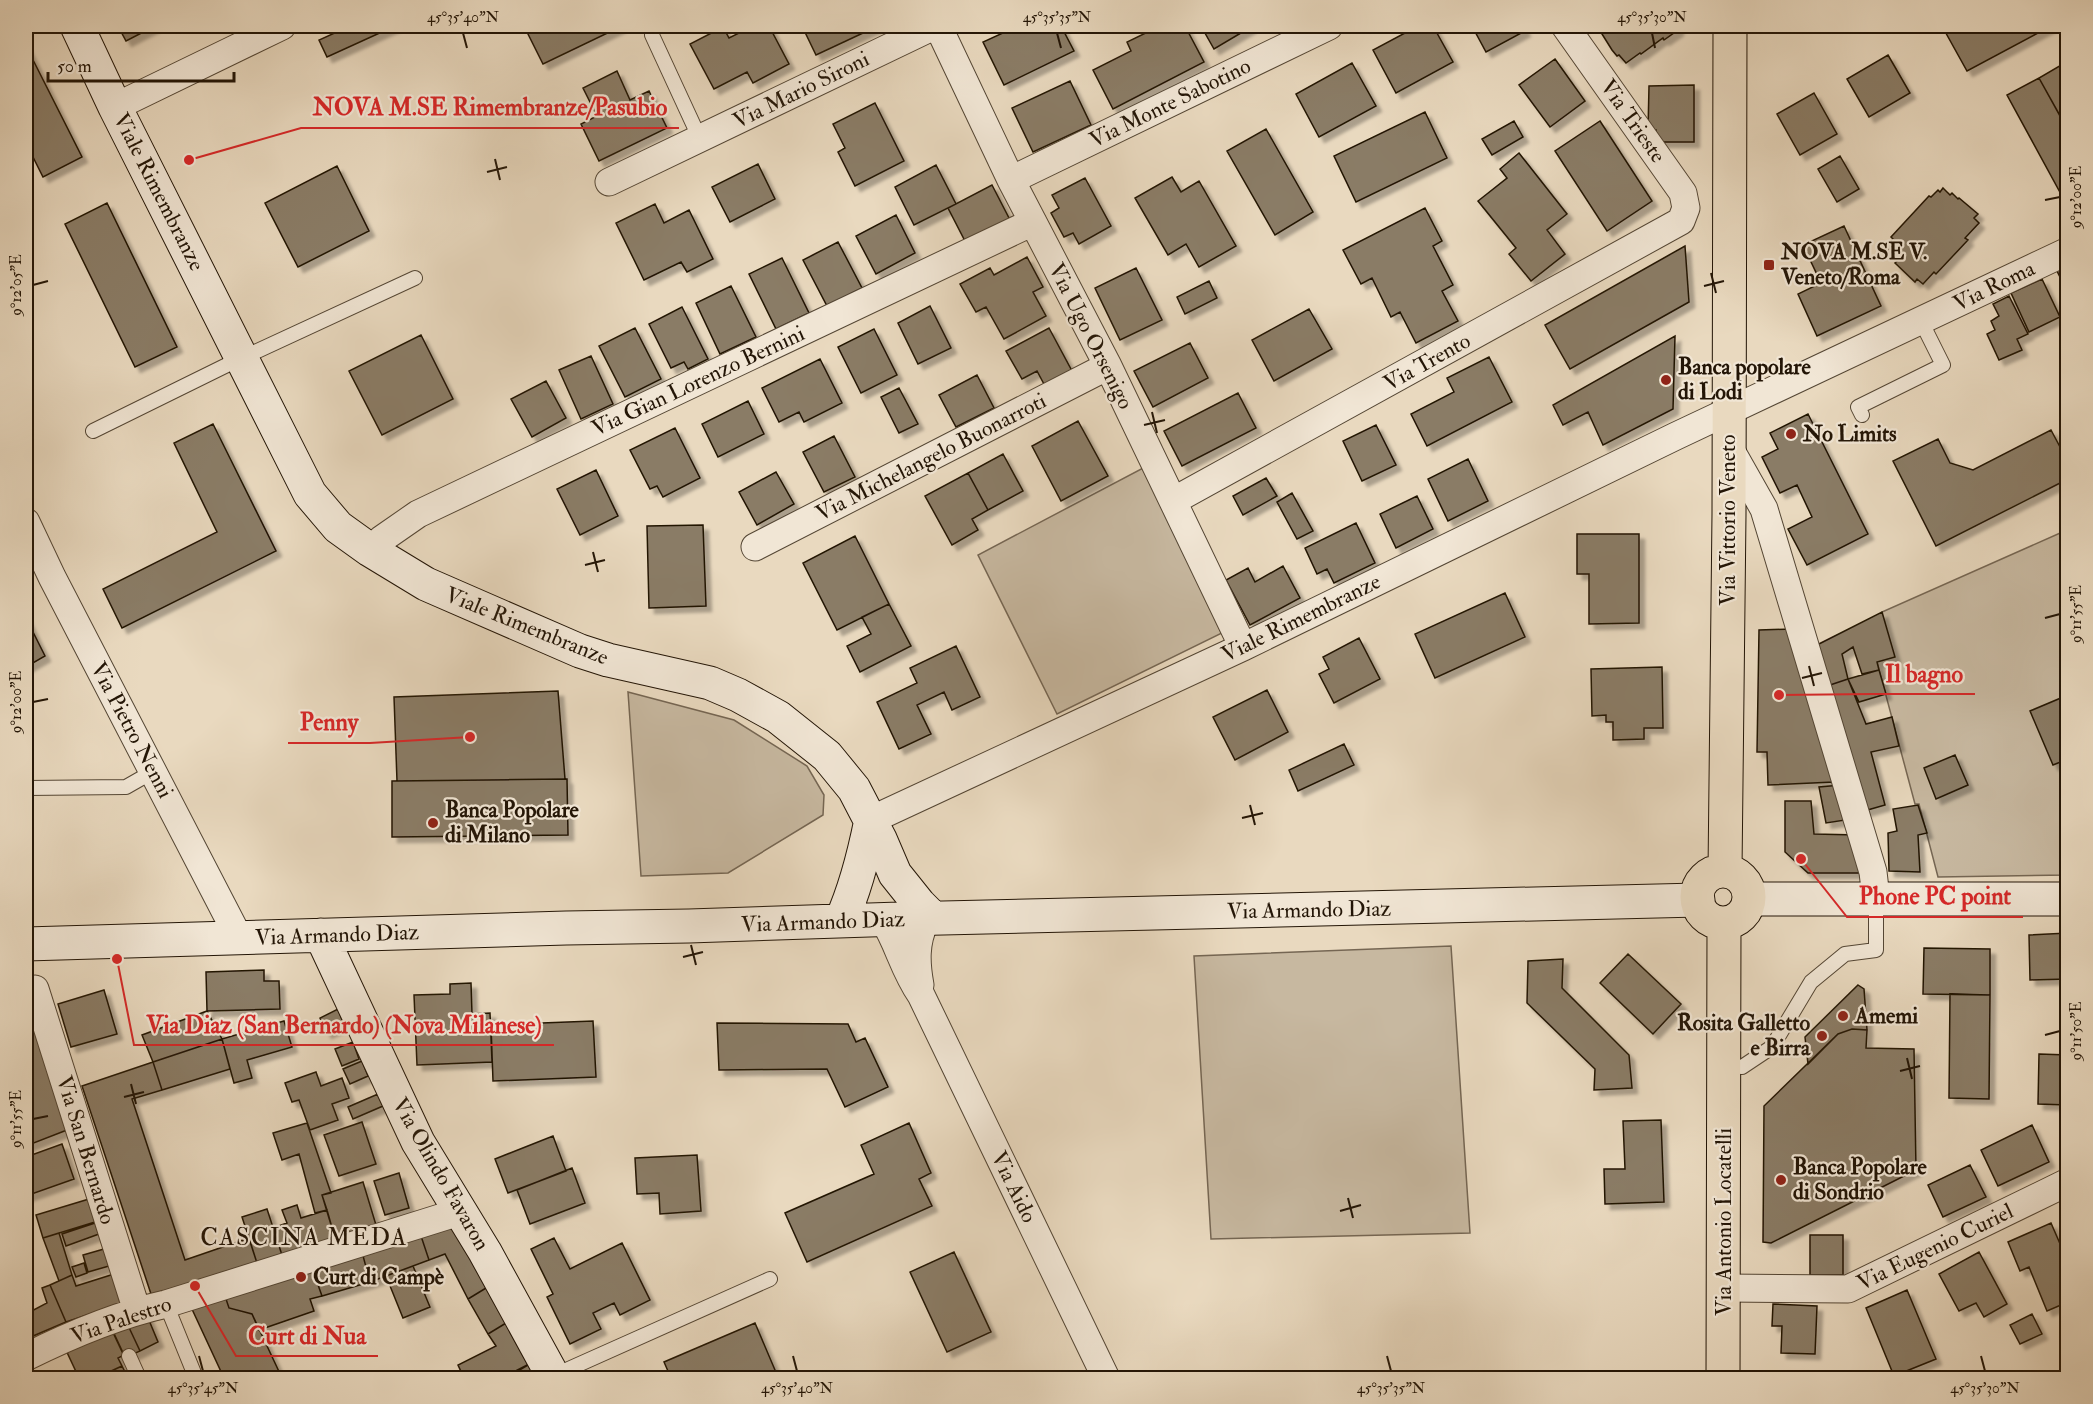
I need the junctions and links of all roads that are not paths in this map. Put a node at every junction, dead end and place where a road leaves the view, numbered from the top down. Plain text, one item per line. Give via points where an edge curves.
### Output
1 (77, 26) edge
2 (282, 26) edge
3 (936, 26) edge
4 (1329, 26) edge
5 (1565, 26) edge
6 (1730, 26) edge
7 (652, 35) dead end
8 (115, 107) junction
9 (700, 139) junction
10 (1011, 180) junction
11 (609, 182) dead end
12 (1681, 221) joint
13 (1033, 222) junction
14 (2067, 251) edge
15 (415, 278) dead end
16 (1921, 321) junction
17 (243, 358) junction
18 (1108, 366) junction
19 (1728, 412) junction
20 (1862, 415) dead end
21 (93, 431) dead end
22 (1728, 447) junction
23 (1173, 501) junction
24 (26, 522) edge
25 (755, 547) dead end
26 (370, 550) junction
27 (1243, 647) junction
28 (154, 771) junction
29 (26, 788) edge
30 (871, 820) junction
31 (1725, 871) junction
32 (1876, 898) junction
33 (1750, 899) junction
34 (2067, 899) edge
35 (1698, 900) junction
36 (933, 918) junction
37 (883, 919) junction
38 (841, 921) junction
39 (1724, 924) junction
40 (321, 935) junction
41 (239, 938) junction
42 (26, 944) edge
43 (35, 989) dead end
44 (921, 995) junction
45 (1724, 1065) junction
46 (2067, 1182) edge
47 (459, 1212) junction
48 (770, 1279) dead end
49 (1725, 1288) junction
50 (166, 1305) junction
51 (122, 1318) junction
52 (129, 1356) dead end
53 (26, 1357) edge
54 (554, 1377) edge
55 (139, 1378) edge
56 (196, 1378) edge
57 (1106, 1378) edge
58 (1723, 1378) edge

1 - 8 main road, Viale Rimembranze
2 - 8 street
3 - 9 street, Via Mario Sironi
3 - 10 street, Via Ugo Orsenigo
4 - 10 street, Via Monte Sabotino
5 - 12 street, Via Trieste via 1683,192 1686,208
6 - 19 main road, Via Vittorio Veneto
7 - 9 lane
8 - 17 main road, Viale Rimembranze
9 - 11 street, Via Mario Sironi
10 - 13 street, Via Ugo Orsenigo
12 - 23 street, Via Trento
13 - 18 street, Via Ugo Orsenigo
13 - 26 street, Via Gian Lorenzo Bernini via 418,514
14 - 16 street, Via Roma
15 - 17 lane
16 - 19 street, Via Roma
16 - 20 lane via 1943,365 1858,407
17 - 21 lane
17 - 26 main road, Viale Rimembranze via 310,494 338,527
18 - 23 street, Via Ugo Orsenigo
18 - 25 street, Via Michelangelo Buonarroti
19 - 22 main road, Via Vittorio Veneto
19 - 27 street, Viale Rimembranze
22 - 31 main road, Via Vittorio Veneto
22 - 32 street via 1764,509 1873,872
23 - 27 street, Via Ugo Orsenigo
24 - 28 street, Via Pietro Nenni
26 - 30 main road, Viale Rimembranze via 426,584 580,651 710,683 768,711 827,756 854,789
27 - 30 street, Viale Rimembranze
28 - 29 lane via 126,787
28 - 41 street, Via Pietro Nenni
30 - 36 main road, Viale Rimembranze via 895,874
30 - 38 main road via 862,864
31 - 33 main road via 1743,880
31 - 35 main road via 1706,878
32 - 33 main road
32 - 34 main road
32 - 45 lane via 1876,950 1845,954 1811,982 1773,1047 1742,1067
33 - 39 main road via 1742,916
35 - 36 main road, Via Armando Diaz
35 - 39 main road via 1705,916
36 - 37 main road, Via Armando Diaz
36 - 44 street, Via Aido via 925,922 917,941
37 - 38 main road, Via Armando Diaz
37 - 44 street, Via Aido via 894,936 910,980
38 - 40 main road, Via Armando Diaz
39 - 45 main road, Via Antonio Locatelli
40 - 41 main road, Via Armando Diaz
40 - 47 main road, Via Olindo Favaron via 417,1142
41 - 42 main road, Via Armando Diaz
43 - 51 street, Via San Bernardo
44 - 57 street, Via Aido
45 - 49 main road, Via Antonio Locatelli
46 - 49 street, Via Eugenio Curiel via 1848,1289
47 - 50 street, Via Palestro
47 - 54 main road, Via Olindo Favaron
48 - 54 lane, Via Olindo Favaron
49 - 58 main road, Via Antonio Locatelli
50 - 51 street, Via Palestro
50 - 56 lane
51 - 53 street, Via Palestro
52 - 55 lane

